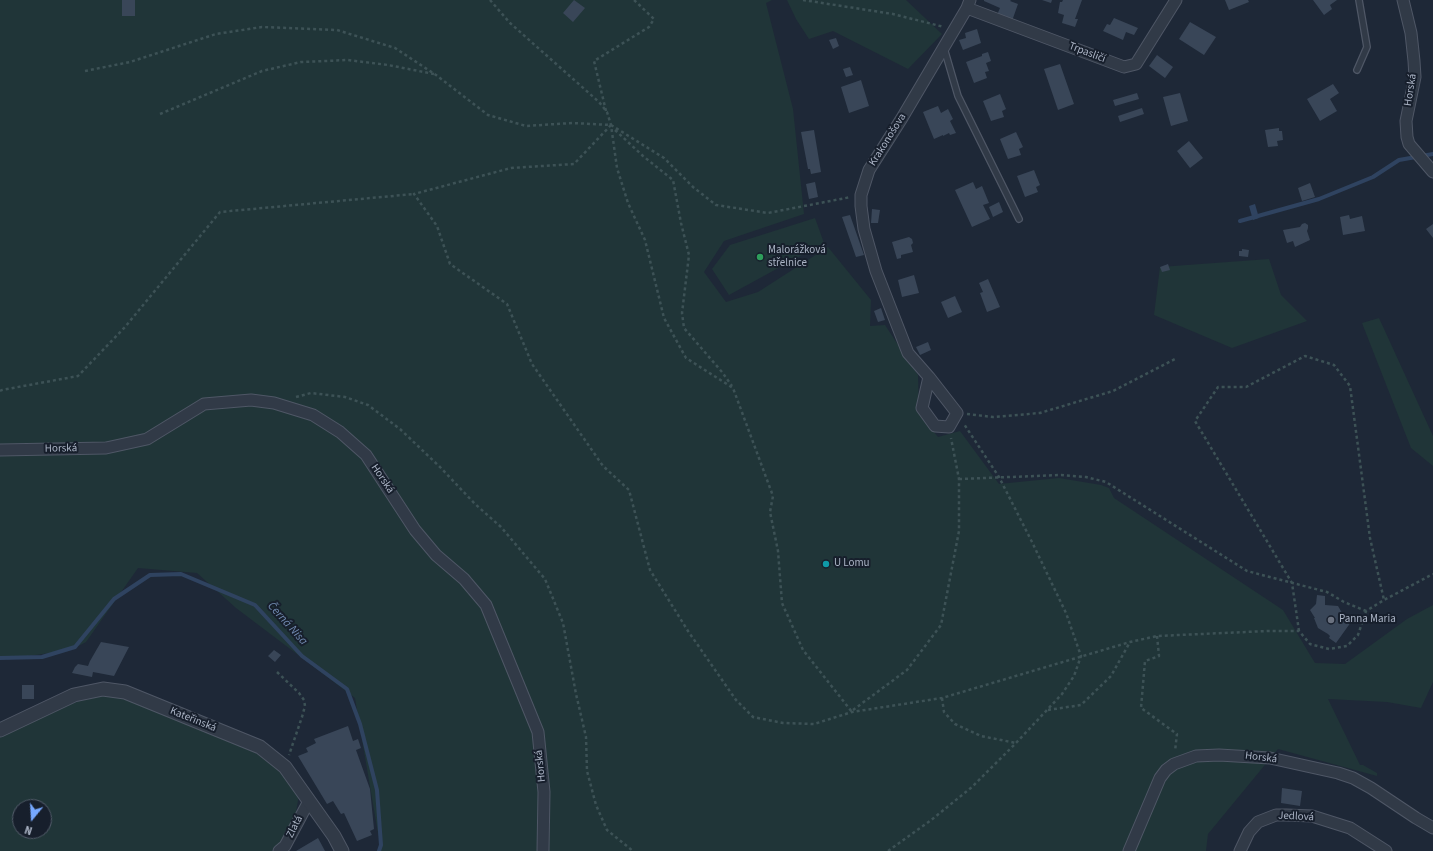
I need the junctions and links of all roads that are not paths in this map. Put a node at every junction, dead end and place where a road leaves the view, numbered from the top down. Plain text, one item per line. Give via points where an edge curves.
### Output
1 (1176, 0) edge
2 (1359, 0) edge
3 (1403, 0) edge
4 (968, 4) edge
5 (943, 46) junction
6 (1357, 70) dead end
7 (1433, 172) edge
8 (1019, 219) dead end
9 (929, 377) junction
10 (0, 450) edge
11 (0, 730) edge
12 (309, 801) junction
13 (1433, 828) edge
14 (279, 851) edge
15 (342, 851) edge
16 (543, 851) edge
17 (1129, 851) edge
18 (1240, 851) edge
19 (1386, 851) edge

1 - 4 street, Trpasličí via 1136,64 1124,68
2 - 6 lane via 1367,47
3 - 7 street, Horská via 1411,33 1415,77 1406,121 1407,137 1412,148
4 - 5 street, Krakonošova
5 - 8 lane via 958,96
5 - 9 street, Krakonošova via 869,170 861,195 864,229 876,271 908,353
9 - 9 street, Krakonošova via 922,408 935,426 949,428 957,413
10 - 16 street, Horská via 106,448 147,439 204,404 251,400 274,403 313,415 340,432 366,456 415,530 436,555 464,579 486,605 538,732 544,792
11 - 12 street, Kateřinská via 74,695 103,689 125,692 260,747 285,767
12 - 14 street, Zlatá via 285,846
12 - 15 street, Kateřinská
13 - 17 street, Horská via 1353,778 1270,758 1196,756 1174,764 1160,778
18 - 19 street, Jedlová via 1249,832 1258,822 1276,815 1312,816 1350,828

